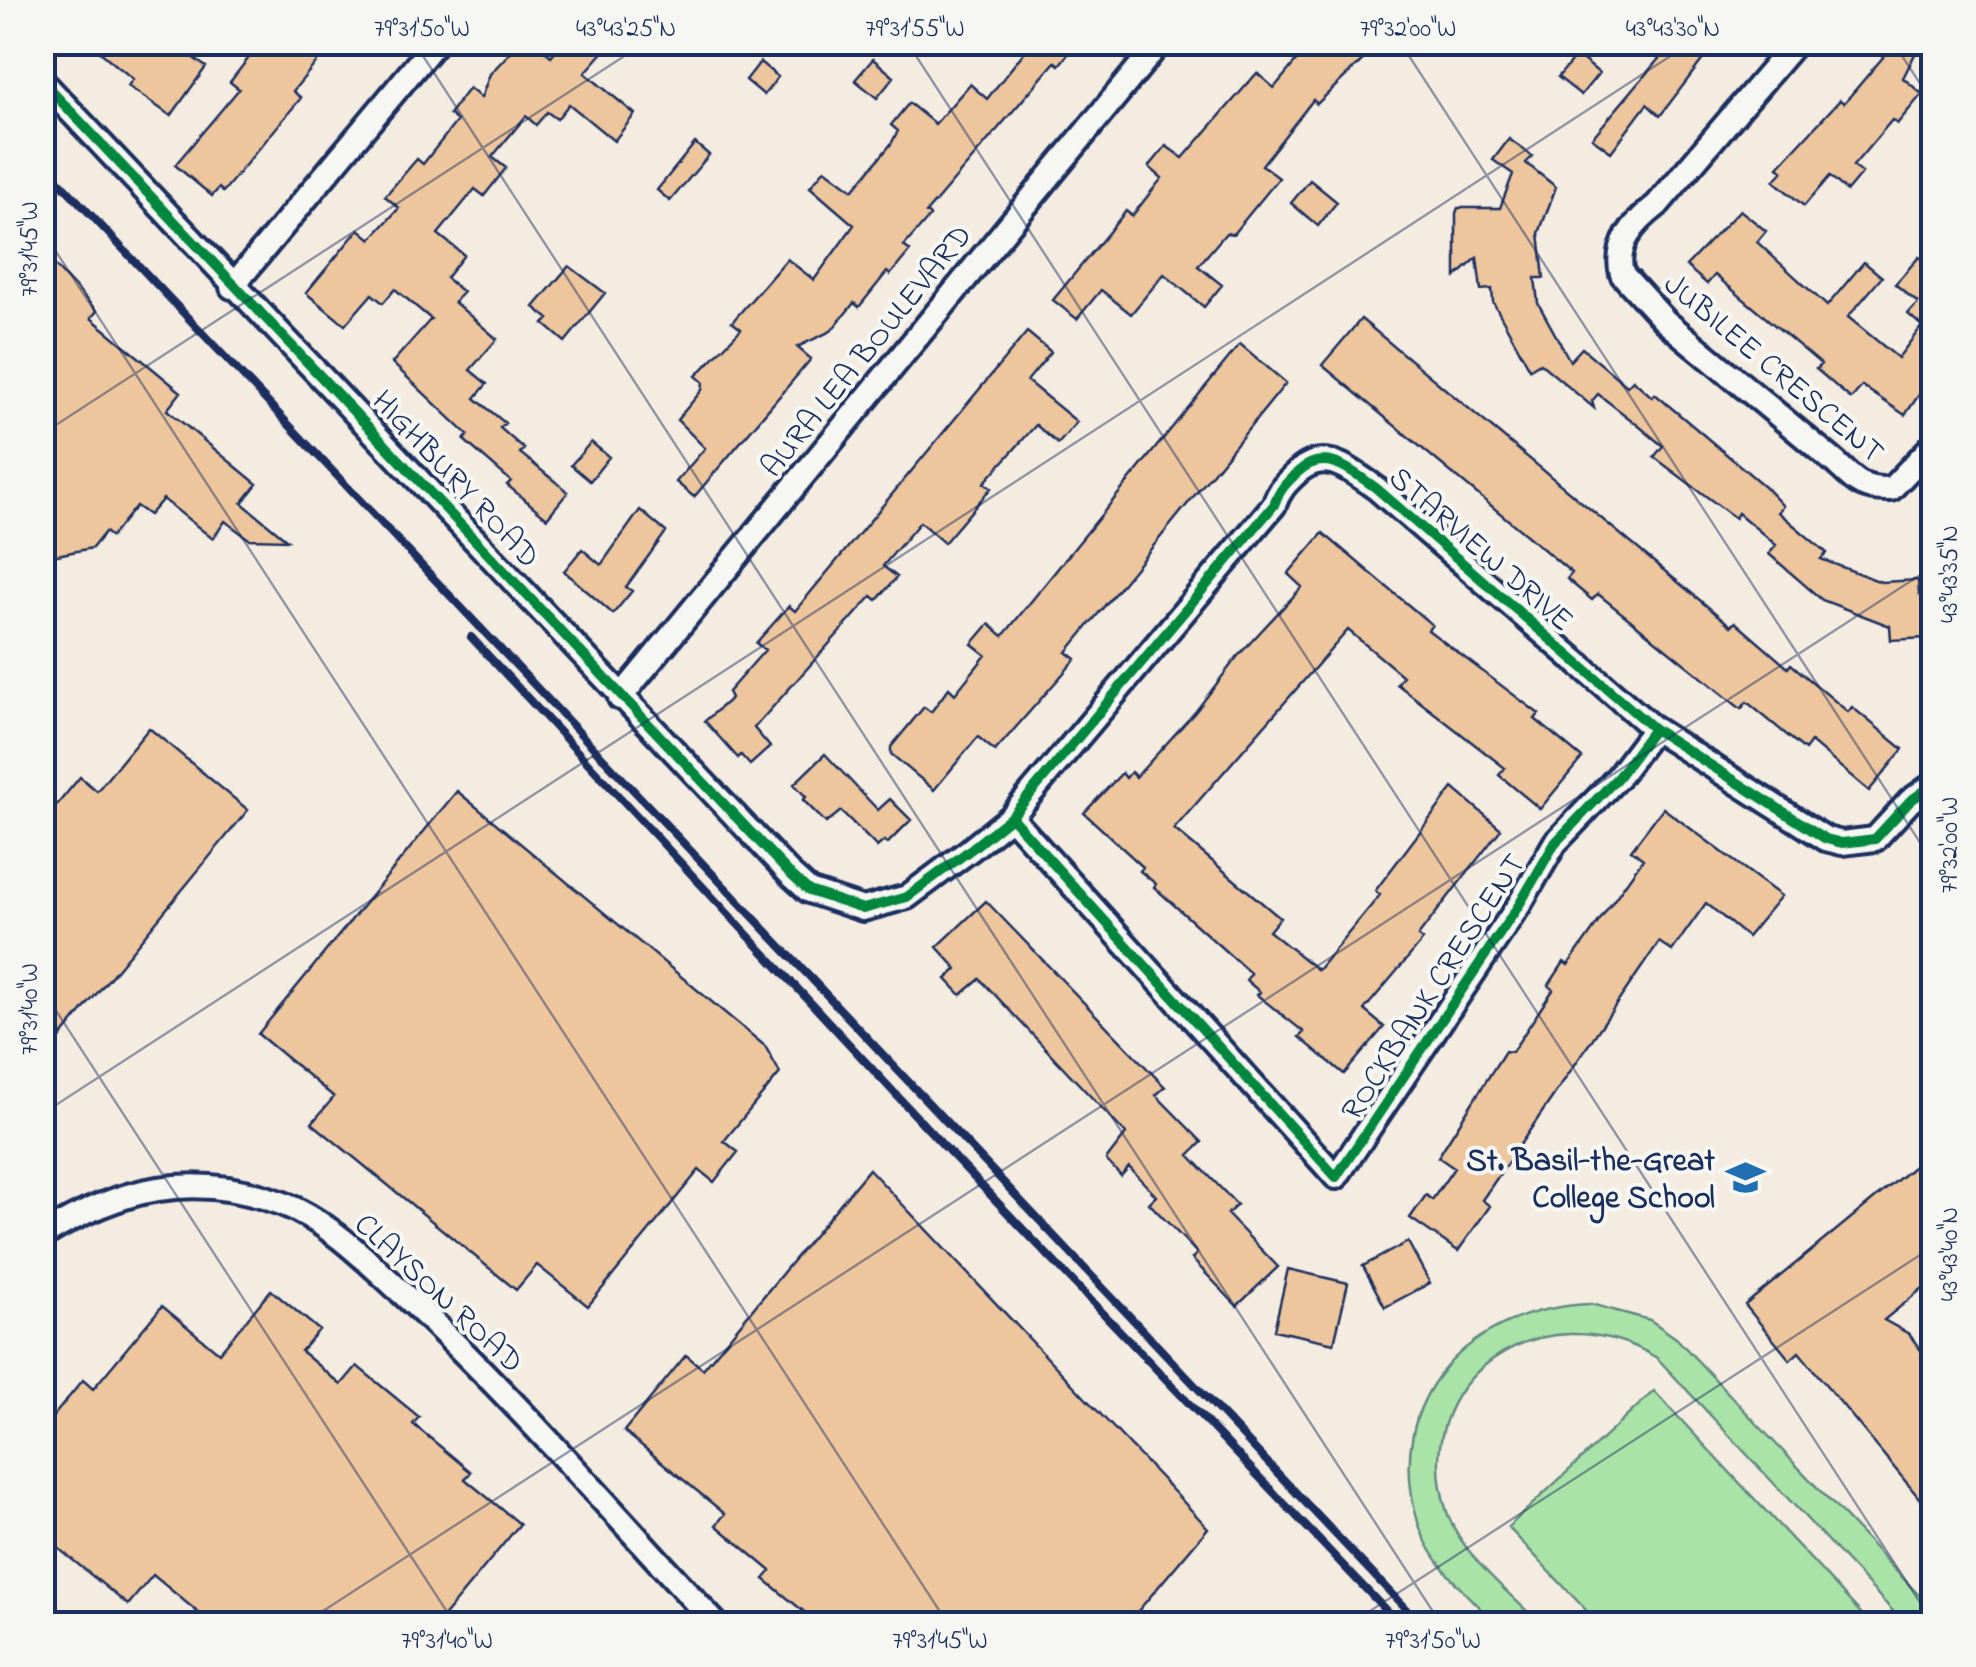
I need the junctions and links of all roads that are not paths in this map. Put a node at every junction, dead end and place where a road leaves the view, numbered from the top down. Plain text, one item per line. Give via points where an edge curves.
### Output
1 (436, 42) edge
2 (1160, 42) edge
3 (1796, 42) edge
4 (42, 81) edge
5 (232, 287) junction
6 (1934, 444) edge
7 (620, 698) junction
8 (1654, 730) junction
9 (1934, 784) edge
10 (1011, 817) junction
11 (838, 903) joint
12 (42, 1236) edge
13 (716, 1624) edge

1 - 5 street
2 - 7 street, AURA LEA BOULEVARD
3 - 6 street, JUBILEE CRESCENT via 1637,221 1624,242 1622,274 1664,322 1852,483 1892,489
4 - 5 street, HIGHBURY ROAD
5 - 7 street, HIGHBURY ROAD
7 - 11 street, HIGHBURY ROAD via 789,873
8 - 9 street, STARVIEW DRIVE via 1842,843 1875,839
8 - 10 street, STARVIEW DRIVE via 1376,488 1327,458 1311,460 1280,487 1274,505
8 - 10 street, ROCKBANK CRESCENT via 1555,843 1336,1177
10 - 11 street, STARVIEW DRIVE via 907,897 864,909
12 - 13 street, CLAYSON ROAD via 145,1189 232,1190 305,1214 371,1264 457,1346

